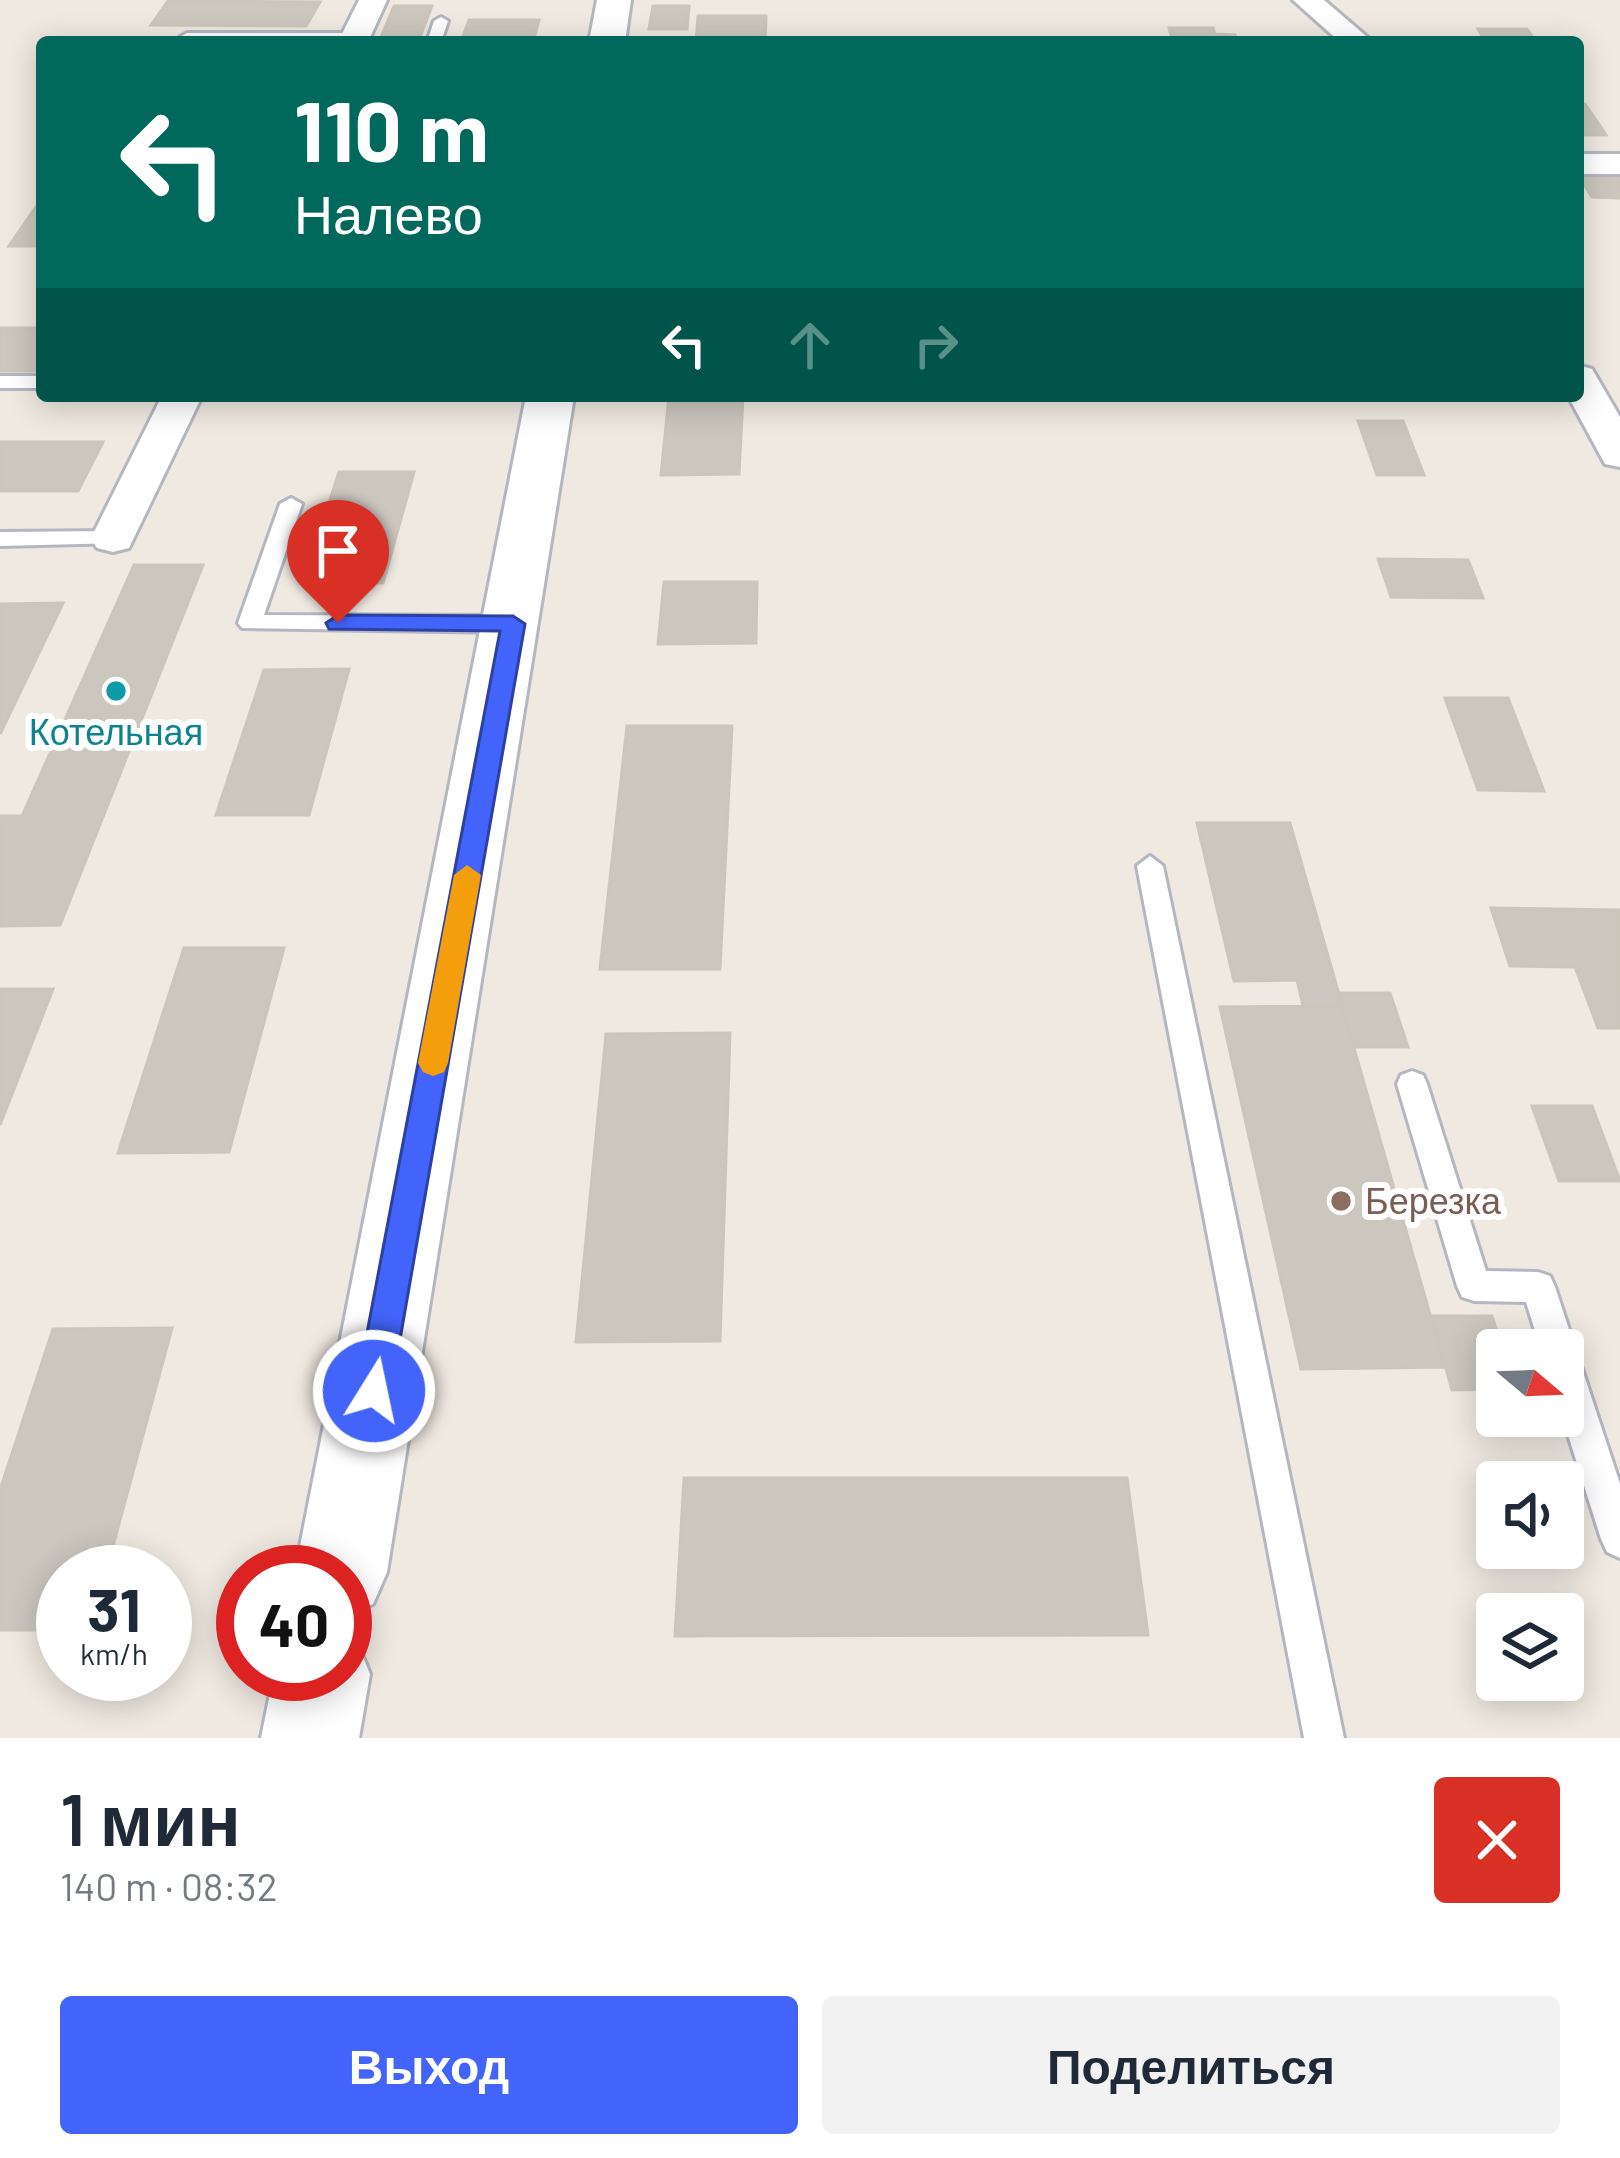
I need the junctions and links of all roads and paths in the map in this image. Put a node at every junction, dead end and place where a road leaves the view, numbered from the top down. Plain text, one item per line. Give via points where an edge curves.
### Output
1 (373, 0) edge
2 (614, 0) edge
3 (1292, 0) edge
4 (1307, 0) edge
5 (441, 21) dead end
6 (356, 36) edge
7 (436, 36) edge
8 (609, 36) edge
9 (1351, 36) edge
10 (1584, 164) edge
11 (1620, 164) edge
12 (0, 382) edge
13 (36, 382) edge
14 (1584, 388) edge
15 (179, 402) edge
16 (549, 402) edge
17 (1620, 455) edge
18 (291, 504) dead end
19 (113, 538) joint
20 (0, 539) edge
21 (513, 624) junction
22 (1150, 866) dead end
23 (1412, 1084) dead end
24 (1551, 1329) edge
25 (1584, 1429) edge
26 (1620, 1539) edge
27 (346, 1545) edge
28 (317, 1701) edge
29 (310, 1738) edge
30 (1324, 1738) edge

1 - 6 street
2 - 8 street
3 - 4 street
4 - 9 street
5 - 7 lane
10 - 11 street
12 - 13 lane
14 - 17 street
15 - 19 street
16 - 21 street
18 - 21 lane via 250,623
19 - 20 lane
21 - 27 street
22 - 30 lane
23 - 24 lane via 1474,1286 1538,1287
25 - 26 lane
28 - 29 street

